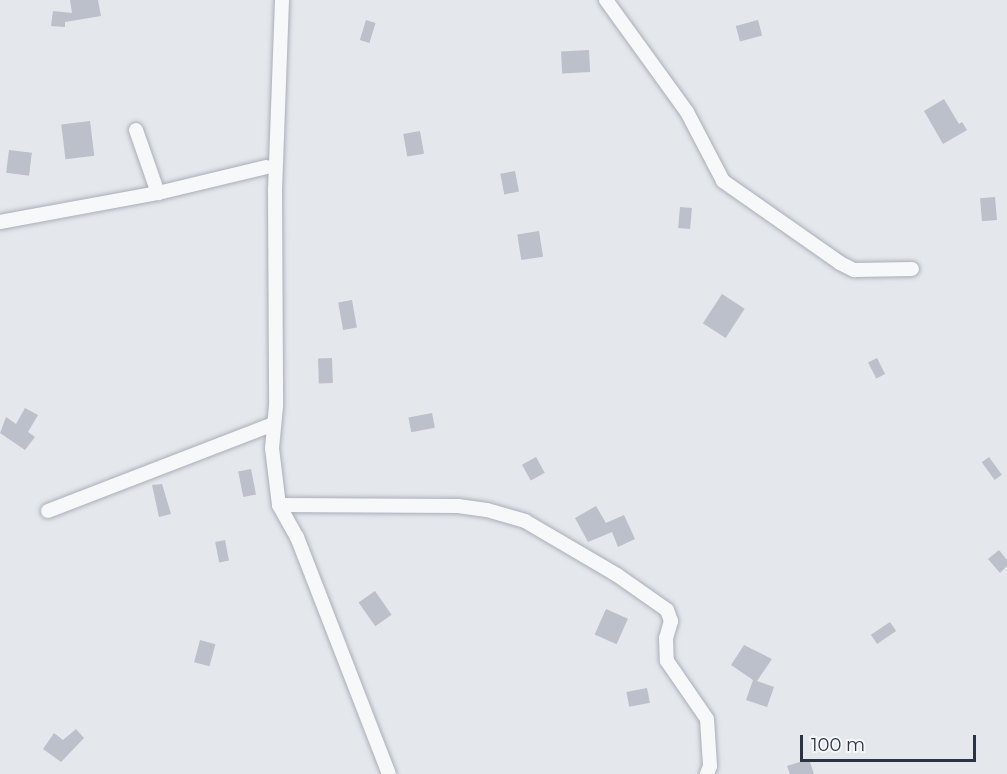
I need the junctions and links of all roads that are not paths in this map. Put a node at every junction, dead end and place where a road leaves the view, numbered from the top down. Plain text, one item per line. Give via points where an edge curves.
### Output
1 (282, 0) edge
2 (606, 0) edge
3 (136, 130) dead end
4 (279, 144) junction
5 (266, 167) junction
6 (275, 189) junction
7 (158, 193) junction
8 (0, 222) edge
9 (912, 269) dead end
10 (274, 424) junction
11 (279, 506) junction
12 (48, 512) dead end
13 (389, 774) edge
14 (707, 774) edge

1 - 4 street
2 - 9 street via 687,112 723,182 847,267 873,271
3 - 7 street
4 - 5 street
4 - 6 street
5 - 6 street
5 - 7 street
6 - 10 street
7 - 8 street
10 - 11 street via 272,448
10 - 12 street
11 - 13 street via 297,537
11 - 14 street via 458,506 487,510 525,521 617,575 667,610 671,621 666,638 667,661 707,719

